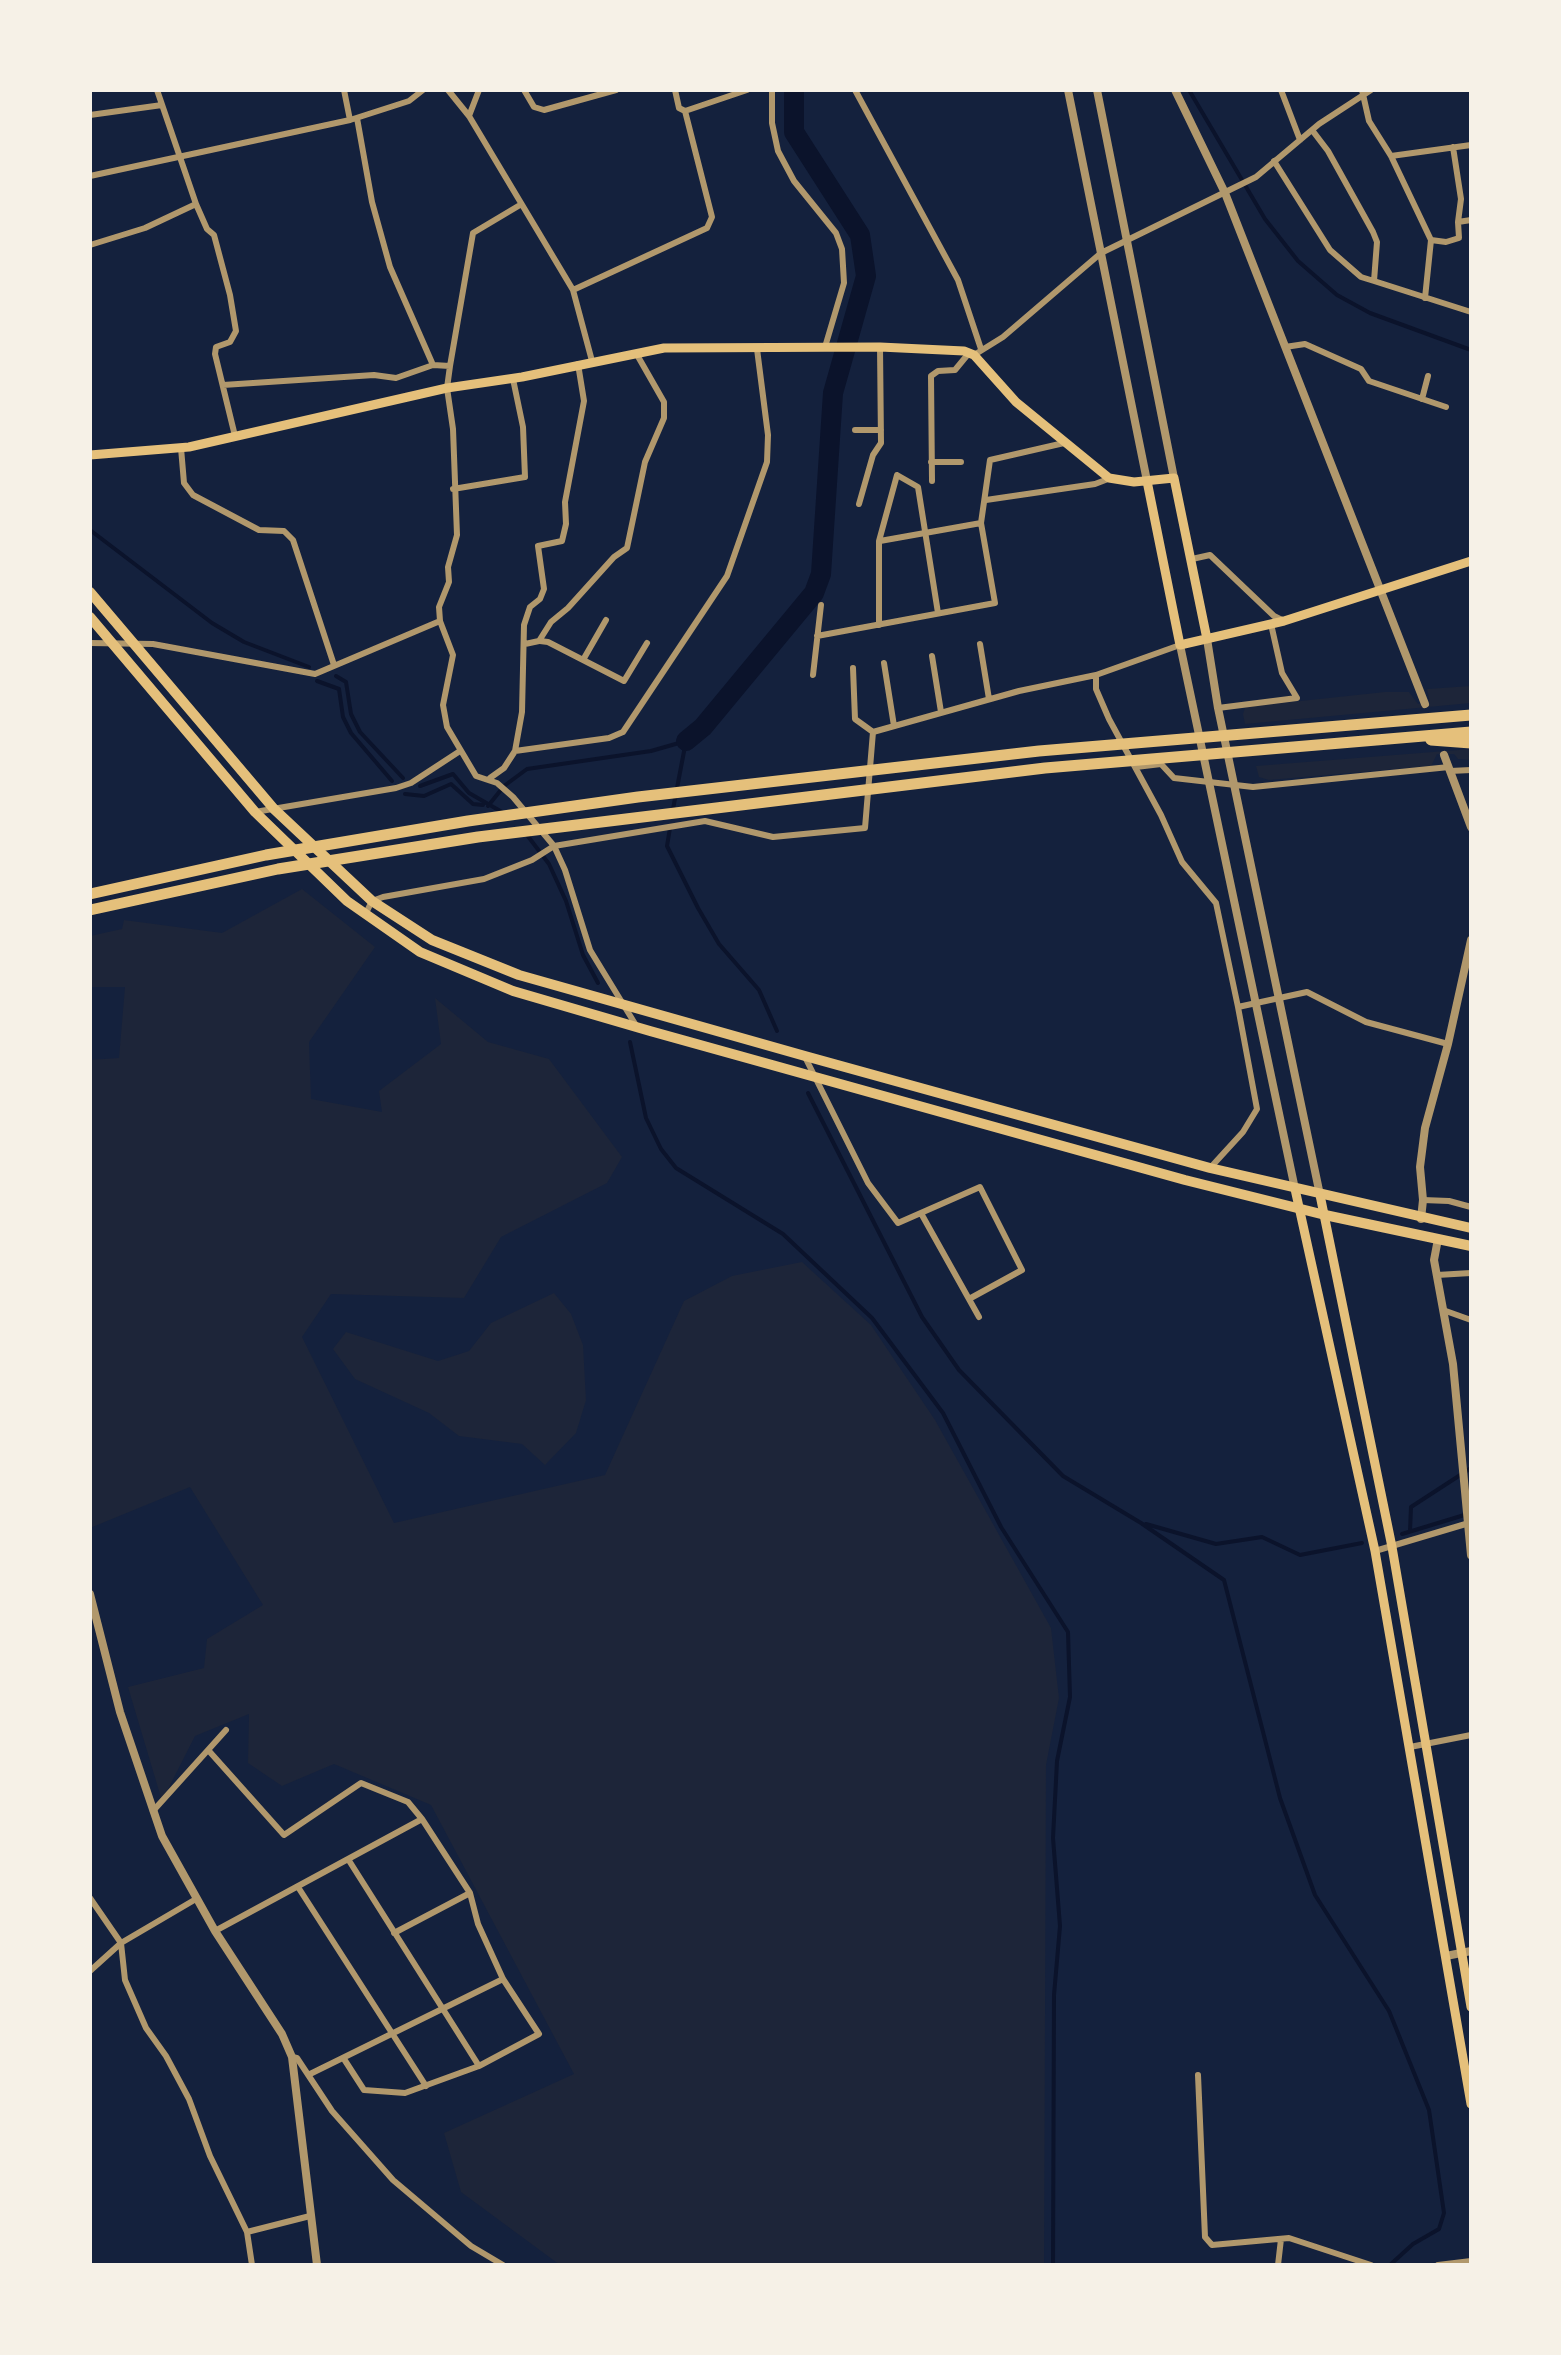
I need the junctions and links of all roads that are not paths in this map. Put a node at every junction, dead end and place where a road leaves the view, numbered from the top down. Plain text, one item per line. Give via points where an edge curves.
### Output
1 (157, 90) edge
2 (344, 90) edge
3 (423, 90) edge
4 (448, 90) edge
5 (479, 90) edge
6 (524, 90) edge
7 (616, 90) edge
8 (675, 90) edge
9 (747, 90) edge
10 (772, 90) edge
11 (855, 90) edge
12 (1068, 90) edge
13 (1097, 90) edge
14 (1175, 90) edge
15 (1281, 90) edge
16 (1371, 90) edge
17 (1362, 93) edge
18 (162, 104) junction
19 (685, 111) junction
20 (90, 115) edge
21 (469, 116) junction
22 (353, 119) junction
23 (1312, 130) junction
24 (1300, 140) junction
25 (1471, 144) edge
26 (1452, 147) junction
27 (1391, 156) junction
28 (180, 157) junction
29 (1274, 161) junction
30 (90, 176) edge
31 (1224, 194) junction
32 (196, 204) junction
33 (520, 205) junction
34 (1471, 220) edge
35 (1458, 222) junction
36 (1128, 239) junction
37 (1431, 240) junction
38 (90, 245) edge
39 (1101, 253) junction
40 (1374, 281) junction
41 (573, 290) junction
42 (1425, 298) junction
43 (1471, 312) edge
44 (827, 346) junction
45 (876, 347) junction
46 (1285, 348) junction
47 (757, 349) junction
48 (974, 352) junction
49 (636, 353) junction
50 (592, 361) junction
51 (578, 364) junction
52 (433, 365) junction
53 (450, 366) junction
54 (1428, 376) dead end
55 (513, 379) junction
56 (222, 385) junction
57 (448, 388) junction
58 (1422, 399) junction
59 (1446, 407) dead end
60 (854, 430) dead end
61 (881, 430) junction
62 (235, 436) junction
63 (1065, 443) junction
64 (181, 448) junction
65 (90, 455) edge
66 (931, 462) junction
67 (961, 462) dead end
68 (1110, 478) junction
69 (1174, 478) junction
70 (1147, 480) junction
71 (932, 481) dead end
72 (454, 490) junction
73 (986, 500) junction
74 (859, 504) dead end
75 (982, 523) junction
76 (926, 534) junction
77 (879, 541) junction
78 (1192, 558) junction
79 (1471, 561) edge
80 (1382, 590) junction
81 (90, 592) edge
82 (821, 604) dead end
83 (938, 613) junction
84 (90, 617) edge
85 (606, 620) dead end
86 (440, 621) junction
87 (1284, 621) junction
88 (879, 624) junction
89 (1271, 624) junction
90 (817, 636) junction
91 (1207, 639) junction
92 (539, 641) junction
93 (90, 643) edge
94 (132, 643) junction
95 (647, 643) dead end
96 (112, 644) junction
97 (526, 644) junction
98 (980, 644) dead end
99 (1180, 645) junction
100 (932, 656) dead end
101 (583, 660) junction
102 (884, 663) dead end
103 (334, 665) junction
104 (852, 668) dead end
105 (813, 674) dead end
106 (1096, 675) junction
107 (989, 698) junction
108 (1425, 704) dead end
109 (1218, 708) junction
110 (941, 712) junction
111 (1471, 715) edge
112 (894, 726) junction
113 (873, 732) junction
114 (1471, 732) edge
115 (1414, 737) junction
116 (1471, 743) edge
117 (460, 751) junction
118 (515, 751) junction
119 (1444, 754) dead end
120 (1136, 766) junction
121 (1450, 769) junction
122 (1471, 770) edge
123 (493, 781) junction
124 (1209, 782) junction
125 (1235, 786) junction
126 (274, 809) junction
127 (255, 812) junction
128 (1471, 827) edge
129 (551, 848) junction
130 (90, 894) edge
131 (372, 902) junction
132 (90, 910) edge
133 (364, 916) junction
134 (1471, 940) edge
135 (1279, 998) junction
136 (1257, 1002) junction
137 (625, 1006) junction
138 (1238, 1007) junction
139 (637, 1028) junction
140 (1448, 1044) junction
141 (805, 1056) junction
142 (814, 1076) junction
143 (1210, 1168) junction
144 (1295, 1189) junction
145 (1320, 1195) junction
146 (1423, 1200) junction
147 (1471, 1207) edge
148 (1300, 1208) junction
149 (922, 1215) junction
150 (1325, 1215) junction
151 (1421, 1219) junction
152 (1471, 1228) edge
153 (1438, 1239) junction
154 (1471, 1246) edge
155 (1471, 1273) edge
156 (1437, 1275) junction
157 (970, 1299) junction
158 (1443, 1310) junction
159 (979, 1317) dead end
160 (1471, 1320) edge
161 (1469, 1523) edge
162 (1392, 1548) junction
163 (1375, 1550) junction
164 (1471, 1555) edge
165 (90, 1594) edge
166 (226, 1730) dead end
167 (1471, 1735) edge
168 (1427, 1744) junction
169 (1410, 1747) junction
170 (208, 1751) junction
171 (153, 1811) junction
172 (422, 1819) junction
173 (348, 1859) junction
174 (298, 1886) junction
175 (470, 1894) junction
176 (90, 1898) edge
177 (196, 1899) junction
178 (215, 1931) junction
179 (394, 1934) junction
180 (121, 1943) junction
181 (1467, 1952) edge
182 (1446, 1956) junction
183 (90, 1971) edge
184 (502, 1979) junction
185 (1471, 2006) edge
186 (441, 2008) junction
187 (392, 2034) junction
188 (292, 2057) junction
189 (344, 2059) junction
190 (479, 2066) junction
191 (308, 2075) junction
192 (1198, 2075) dead end
193 (426, 2086) junction
194 (1471, 2104) edge
195 (310, 2216) junction
196 (247, 2232) junction
197 (1280, 2238) junction
198 (1471, 2261) edge
199 (252, 2265) edge
200 (317, 2265) edge
201 (504, 2265) edge
202 (1278, 2265) edge
203 (1371, 2265) edge
204 (1438, 2265) edge

1 - 18 street
2 - 22 street
3 - 22 street via 410,101
4 - 21 street
5 - 21 street
6 - 7 street via 544,110
8 - 19 street
9 - 19 street
10 - 44 street via 778,151 842,249 844,284
11 - 48 street via 958,280
12 - 39 street
13 - 36 street
14 - 31 street
15 - 24 street
16 - 17 street
17 - 23 street
17 - 27 street via 1369,121
18 - 20 street
18 - 28 street
19 - 41 street via 712,217 707,228
21 - 33 street
22 - 28 street
22 - 52 street via 390,267
23 - 24 street
23 - 40 street via 1373,232
24 - 29 street
25 - 26 street
26 - 27 street
26 - 35 street
27 - 37 street
28 - 30 street
28 - 32 street
29 - 31 street
29 - 40 street via 1330,250
31 - 36 street
31 - 46 street
32 - 38 street
32 - 56 street via 214,235 236,331 216,347
33 - 41 street
33 - 53 street via 473,233
34 - 35 street
35 - 37 street via 1458,238
36 - 39 street
36 - 69 street
37 - 42 street
39 - 48 street
39 - 70 street
40 - 42 street
41 - 50 street
42 - 43 street
44 - 45 main road
44 - 47 main road
45 - 48 main road
45 - 61 street
46 - 58 street via 1305,344 1361,369 1369,381
46 - 80 street
47 - 49 main road
47 - 118 street via 766,462 728,576 623,732
48 - 63 main road via 1016,402
48 - 66 street via 955,370 931,376
49 - 50 main road
49 - 92 street via 664,402 664,418 645,462 627,548
50 - 51 main road
51 - 55 main road
51 - 97 street via 584,401 566,524 562,541 538,546 544,589 530,606
52 - 53 street
52 - 56 street via 396,378
53 - 57 street
54 - 58 street
55 - 57 main road
55 - 72 street via 524,426 525,477
56 - 62 street
57 - 62 main road
57 - 72 street
58 - 59 street
60 - 61 street
61 - 74 street
62 - 64 main road
63 - 68 main road
63 - 73 street via 990,460
64 - 65 main road
64 - 103 street via 184,483 193,495 293,540
66 - 67 street
66 - 71 street
68 - 70 main road
68 - 73 street
69 - 70 main road
69 - 78 main road
70 - 99 main road
72 - 86 street via 457,535
73 - 75 street
75 - 76 street
75 - 83 street via 995,603
76 - 77 street
76 - 77 street via 918,488 896,476
76 - 83 street
77 - 88 street
78 - 87 street via 1210,556
78 - 91 main road
79 - 80 main road
80 - 87 main road
80 - 108 street
81 - 94 highway
82 - 90 street
83 - 88 street
84 - 96 highway
85 - 101 street
86 - 103 street
86 - 117 street via 453,655 443,705
87 - 89 main road
88 - 90 street
89 - 91 main road
89 - 109 street via 1296,698
90 - 105 street
91 - 99 main road
91 - 109 street
92 - 97 street
92 - 101 street
93 - 96 street
94 - 96 street
94 - 103 street via 308,674
94 - 126 highway
95 - 101 street via 624,682
96 - 127 highway
97 - 118 street
98 - 107 street
99 - 106 street
99 - 124 street
100 - 110 street
102 - 112 street
104 - 113 street via 855,719
106 - 107 street
106 - 120 street via 1104,708
107 - 110 street
109 - 125 street
110 - 112 street
111 - 130 highway via 1039,751 638,797 266,855
112 - 113 street
113 - 129 street via 865,828 774,837 705,821
114 - 115 highway
115 - 116 highway
115 - 132 highway via 1045,768 478,837 278,869
117 - 123 street via 476,776
117 - 126 street via 396,788
118 - 123 street
119 - 121 street
120 - 124 street via 1161,764 1174,778
120 - 138 street via 1182,862 1216,903
121 - 122 street
121 - 125 street
121 - 128 street
123 - 129 street
124 - 125 street
124 - 136 street
125 - 135 street
126 - 127 street
126 - 131 highway
127 - 133 highway
129 - 131 street via 484,879
129 - 137 street via 565,870 590,950
131 - 133 street
131 - 137 highway via 432,940
133 - 139 highway via 420,952 497,984
134 - 140 street
135 - 136 street
135 - 140 street via 1307,992 1366,1022
135 - 145 street
136 - 138 street
136 - 144 street
137 - 139 street
137 - 141 highway
138 - 143 street via 1257,1109
139 - 142 highway
140 - 146 street via 1425,1128
141 - 142 street
141 - 143 highway
142 - 148 highway
142 - 149 street via 868,1183 896,1222
143 - 144 highway
144 - 145 highway
144 - 148 main road
145 - 150 main road
145 - 151 highway
146 - 147 street
146 - 151 street
148 - 150 highway
148 - 163 main road
149 - 157 street
149 - 157 street via 980,1186 1022,1270
150 - 153 highway
150 - 162 main road
151 - 152 highway
153 - 154 highway
153 - 156 street
155 - 156 street
156 - 158 street
157 - 159 street
158 - 160 street
158 - 161 street
161 - 162 street
161 - 164 street
162 - 163 street
162 - 168 main road
163 - 169 main road
165 - 171 street
166 - 170 street
167 - 168 street
168 - 169 street
168 - 181 main road
169 - 182 main road
170 - 171 street
170 - 172 street via 284,1835 361,1783 408,1802
171 - 177 street
172 - 173 street
172 - 175 street
173 - 174 street
173 - 179 street
174 - 178 street
174 - 187 street
175 - 179 street
175 - 184 street
176 - 180 street
177 - 178 street
177 - 180 street
178 - 188 street
179 - 186 street
180 - 183 street
180 - 196 street via 125,1980 189,2099
181 - 182 street
181 - 185 main road
182 - 194 main road
184 - 186 street
184 - 190 street via 539,2034
186 - 187 street
186 - 190 street
187 - 189 street
187 - 193 street
188 - 191 street
188 - 195 street
189 - 191 street
189 - 193 street via 364,2090 404,2094
190 - 193 street
191 - 201 street via 392,2180
192 - 197 street via 1205,2237 1212,2245
195 - 196 street
195 - 200 street
196 - 199 street
197 - 202 street
197 - 203 street
198 - 204 street

